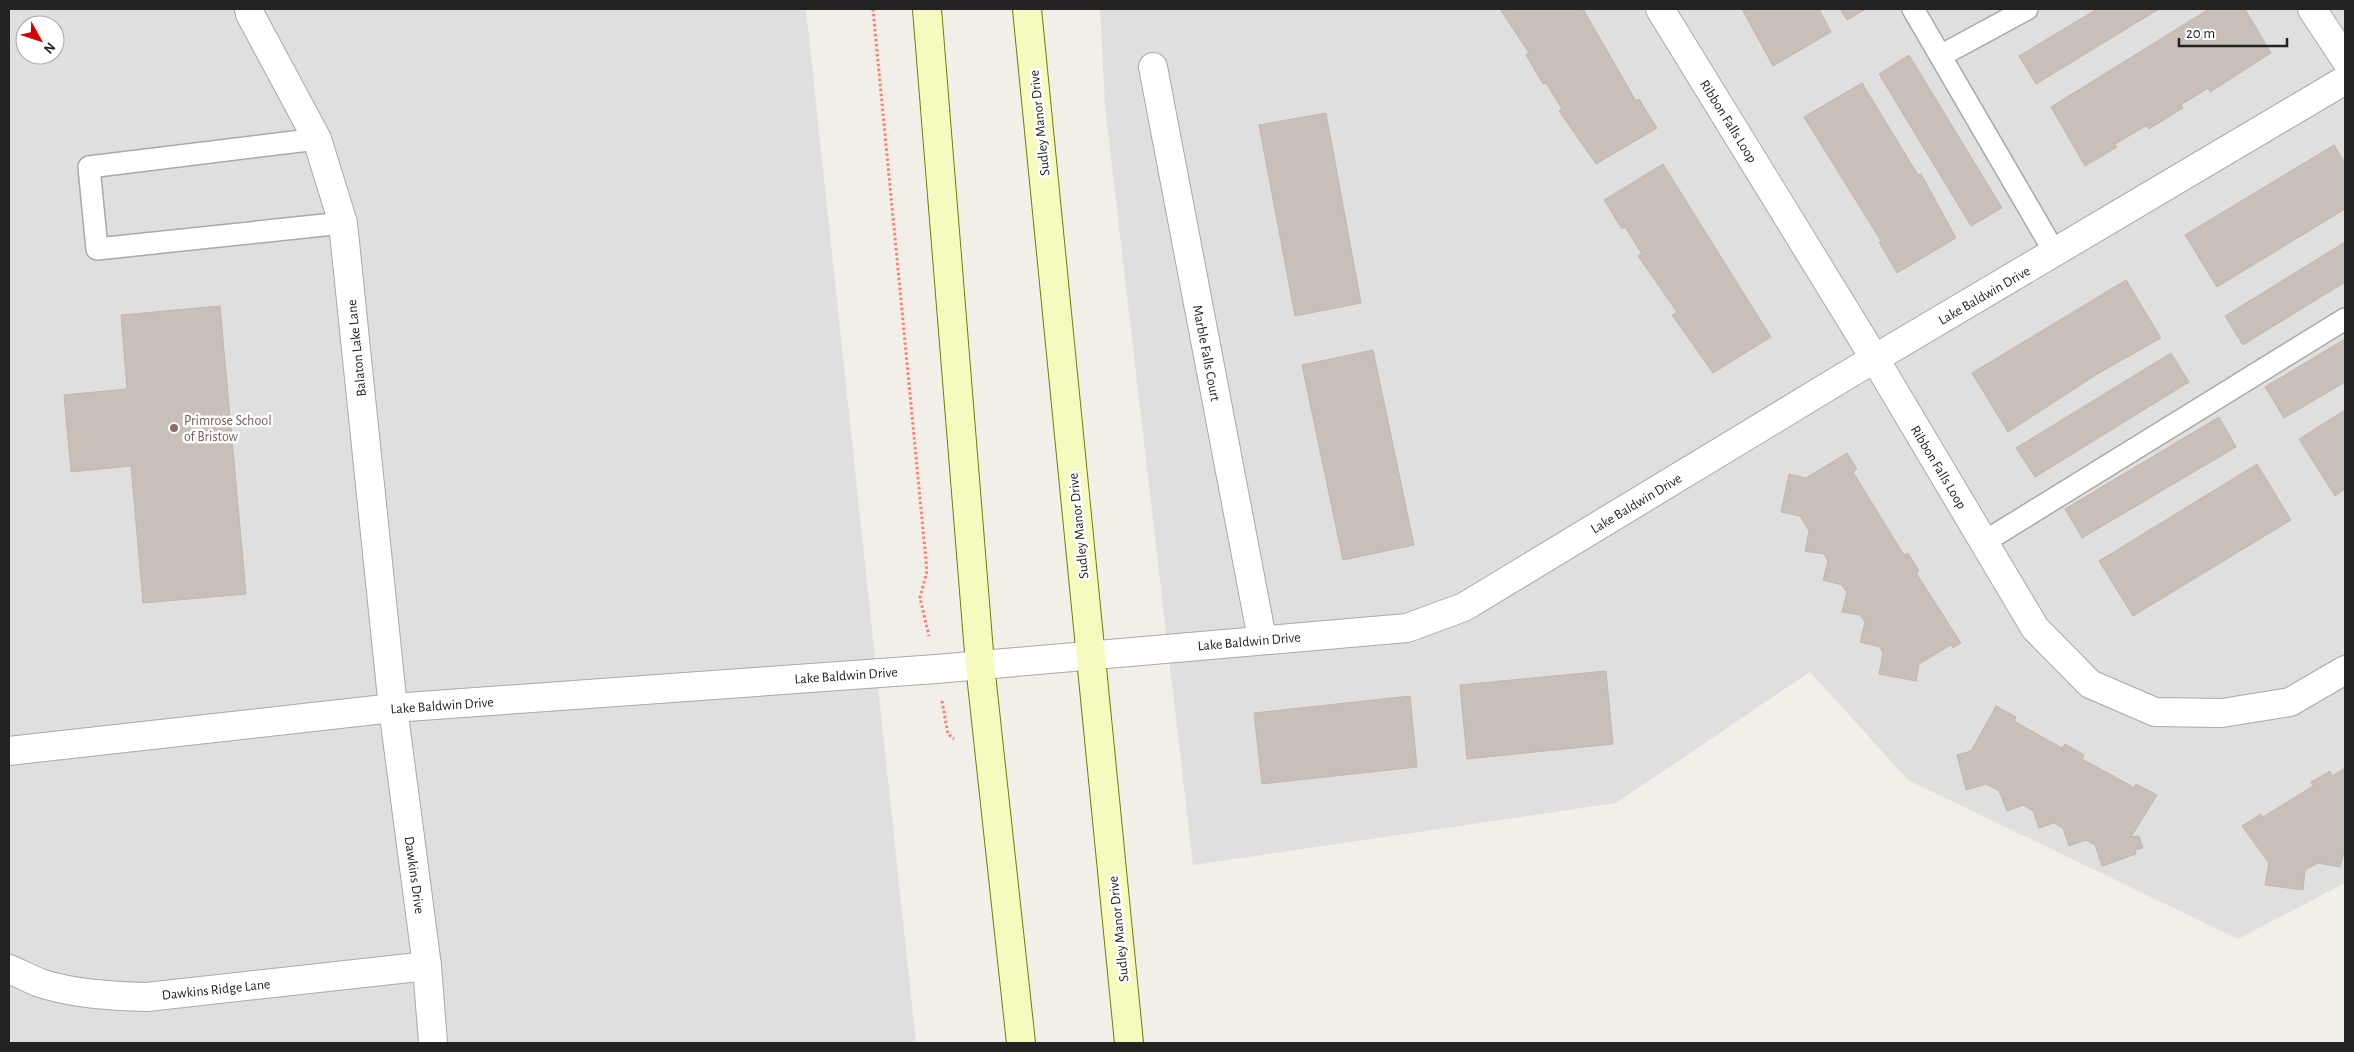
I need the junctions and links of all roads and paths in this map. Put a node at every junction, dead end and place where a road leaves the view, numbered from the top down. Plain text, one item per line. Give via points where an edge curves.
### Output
1 (249, 9) edge
2 (873, 9) edge
3 (926, 9) edge
4 (1027, 9) edge
5 (1660, 9) edge
6 (1913, 9) edge
7 (2027, 9) edge
8 (2312, 9) edge
9 (1942, 55) junction
10 (2345, 60) edge
11 (1152, 67) dead end
12 (2345, 80) edge
13 (317, 139) junction
14 (343, 223) junction
15 (2055, 253) junction
16 (2345, 319) edge
17 (1875, 359) junction
18 (1984, 542) junction
19 (920, 598) dead end
20 (1262, 640) junction
21 (1091, 656) junction
22 (980, 665) junction
23 (2345, 670) edge
24 (393, 708) junction
25 (9, 751) edge
26 (427, 966) junction
27 (9, 969) edge
28 (433, 1043) edge
29 (1020, 1043) edge
30 (1129, 1043) edge

1 - 13 street, Balaton Lake Lane
2 - 19 path via 927,571
3 - 22 main road
4 - 21 main road, Sudley Manor Drive
5 - 17 street, Ribbon Falls Loop
6 - 9 lane
7 - 9 lane
8 - 10 street
9 - 15 lane
11 - 20 street, Marble Falls Court
12 - 15 street, Lake Baldwin Drive
13 - 14 street, Balaton Lake Lane
13 - 14 lane via 89,167 97,249
14 - 24 street, Balaton Lake Lane
15 - 17 street, Lake Baldwin Drive
16 - 18 lane
17 - 18 street, Ribbon Falls Loop
17 - 20 street, Lake Baldwin Drive via 1464,607 1407,628
18 - 23 street, Ribbon Falls Loop via 2035,628 2090,684 2155,712 2222,713 2290,702
20 - 21 street, Lake Baldwin Drive
21 - 22 street, Lake Baldwin Drive
21 - 30 main road, Sudley Manor Drive
22 - 24 street, Lake Baldwin Drive
22 - 29 main road
24 - 25 street, Lake Baldwin Drive
24 - 26 street, Dawkins Drive
26 - 27 street, Dawkins Ridge Lane via 147,997 68,989 40,983
26 - 28 street, Dawkins Drive

